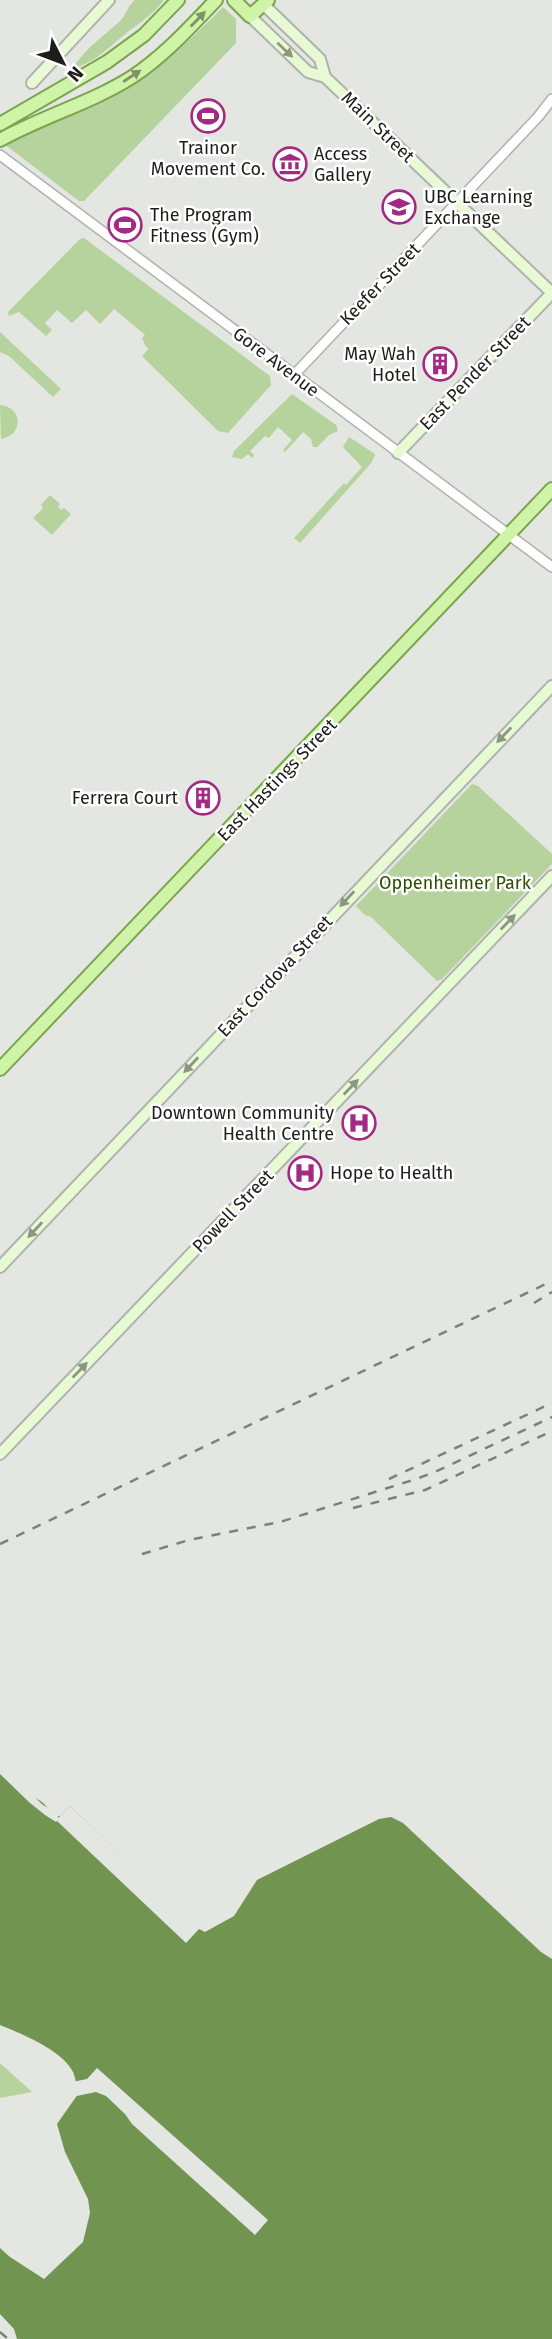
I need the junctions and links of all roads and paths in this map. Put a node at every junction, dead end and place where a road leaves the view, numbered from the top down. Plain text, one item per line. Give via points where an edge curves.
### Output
1 (109, 0) edge
2 (178, 0) edge
3 (216, 0) edge
4 (234, 0) edge
5 (263, 1) edge
6 (250, 16) junction
7 (325, 77) junction
8 (32, 83) dead end
9 (552, 99) edge
10 (0, 124) edge
11 (0, 140) edge
12 (0, 155) edge
13 (457, 203) junction
14 (552, 293) edge
15 (294, 375) junction
16 (398, 453) junction
17 (552, 489) edge
18 (509, 535) junction
19 (552, 567) edge
20 (552, 686) edge
21 (552, 876) edge
22 (0, 1069) edge
23 (0, 1267) edge
24 (0, 1454) edge

1 - 8 main road
2 - 10 main road via 144,35 107,62
11 -> 3 main road via 134,76
4 - 6 main road, Main Street
5 - 6 main road
5 - 7 main road, Main Street via 320,59
6 -> 7 main road, Main Street via 308,72
7 - 13 main road, Main Street
9 - 13 street, Keefer Street
12 - 15 street, Gore Avenue
13 - 14 main road, Main Street
13 - 15 street, Keefer Street
14 - 16 main road, East Pender Street
15 - 16 street, Gore Avenue
16 - 18 street, Gore Avenue
17 - 18 main road, East Hastings Street
18 - 19 street, Gore Avenue
18 - 22 main road, East Hastings Street
20 -> 23 main road, East Cordova Street
24 -> 21 main road, Powell Street

